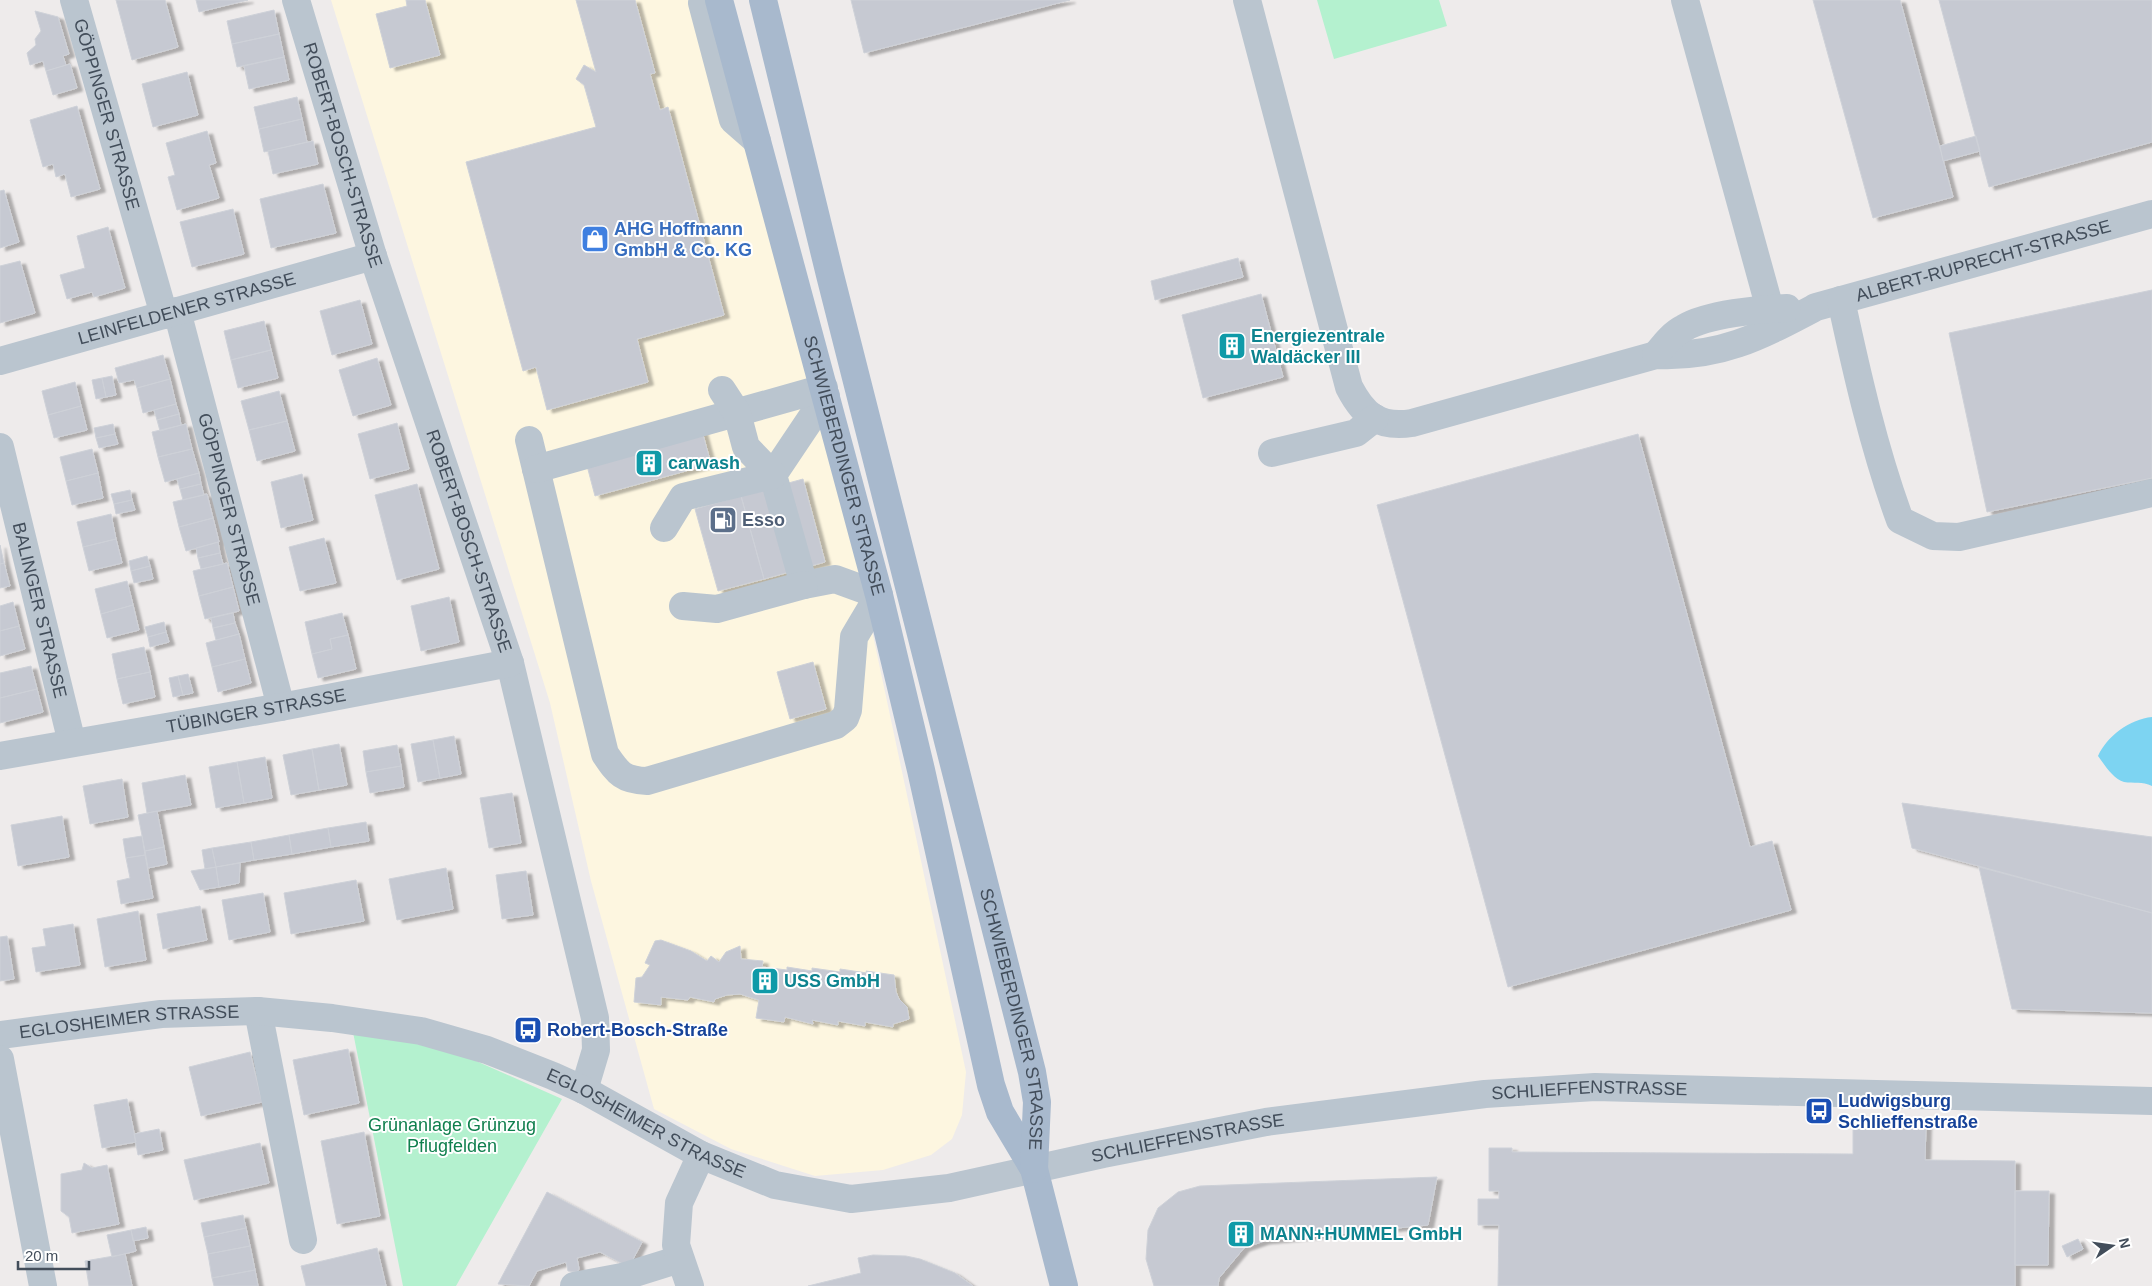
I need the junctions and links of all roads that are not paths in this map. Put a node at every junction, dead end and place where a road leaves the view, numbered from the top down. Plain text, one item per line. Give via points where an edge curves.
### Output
1 (74, 0) edge
2 (296, 0) edge
3 (704, 0) edge
4 (719, 0) edge
5 (763, 0) edge
6 (1247, 0) edge
7 (1685, 0) edge
8 (775, 46) junction
9 (734, 56) junction
10 (757, 141) junction
11 (2152, 214) edge
12 (373, 256) junction
13 (1828, 303) junction
14 (1770, 310) junction
15 (170, 313) junction
16 (1656, 355) junction
17 (0, 361) edge
18 (722, 390) dead end
19 (825, 392) junction
20 (736, 413) junction
21 (1374, 418) junction
22 (528, 440) dead end
23 (0, 447) edge
24 (1272, 453) dead end
25 (536, 469) junction
26 (773, 475) junction
27 (2152, 493) edge
28 (664, 528) dead end
29 (804, 585) junction
30 (879, 595) junction
31 (683, 606) dead end
32 (510, 663) junction
33 (282, 707) junction
34 (72, 743) junction
35 (0, 756) edge
36 (982, 870) junction
37 (945, 880) junction
38 (258, 1011) junction
39 (0, 1035) edge
40 (0, 1059) edge
41 (584, 1090) junction
42 (2152, 1101) edge
43 (701, 1155) junction
44 (1034, 1169) junction
45 (303, 1240) dead end
46 (680, 1259) junction
47 (43, 1286) edge
48 (574, 1286) edge
49 (690, 1286) edge
50 (1064, 1286) edge

1 - 15 street, GÖPPINGER STRASSE
2 - 12 street, ROBERT-BOSCH-STRASSE
3 - 10 street via 702,3 733,120
4 - 9 main road, SCHWIEBERDINGER STRASSE
5 - 8 main road, SCHWIEBERDINGER STRASSE
6 - 21 street via 1349,387 1363,410
7 - 14 street
8 - 9 main road
8 - 36 main road, SCHWIEBERDINGER STRASSE via 832,285
9 - 10 main road, SCHWIEBERDINGER STRASSE
10 - 19 main road, SCHWIEBERDINGER STRASSE
11 - 13 street, ALBERT-RUPRECHT-STRASSE
12 - 15 street, LEINFELDENER STRASSE
12 - 32 street, ROBERT-BOSCH-STRASSE
13 - 14 street
13 - 16 street via 1734,347 1680,356
13 - 27 street via 1856,368 1900,520 1933,536 1959,537
14 - 16 street via 1730,315 1684,327
15 - 17 street, LEINFELDENER STRASSE
15 - 33 street, GÖPPINGER STRASSE
16 - 21 street via 1412,423 1396,426
18 - 20 street
19 - 20 street
19 - 26 street
19 - 30 main road, SCHWIEBERDINGER STRASSE
20 - 25 street
20 - 26 street via 746,447
21 - 24 street via 1356,433
22 - 25 street
23 - 34 street, BALINGER STRASSE
25 - 30 street via 605,754 617,772 631,780 647,781 836,725 845,718 848,710 854,637
26 - 28 street via 682,498
26 - 29 street
29 - 30 street via 835,578
29 - 31 street via 717,609
30 - 37 main road, SCHWIEBERDINGER STRASSE
32 - 33 street, TÜBINGER STRASSE
32 - 41 street, ROBERT-BOSCH-STRASSE via 595,1018 596,1050
33 - 34 street, TÜBINGER STRASSE
34 - 35 street, TÜBINGER STRASSE
36 - 37 main road, SCHWIEBERDINGER STRASSE
36 - 44 main road, SCHWIEBERDINGER STRASSE via 1036,1094
37 - 44 main road, SCHWIEBERDINGER STRASSE via 991,1085 1000,1112
38 - 39 street, EGLOSHEIMER STRASSE via 161,1014
38 - 41 street, EGLOSHEIMER STRASSE via 421,1031 487,1050
38 - 45 street, EGLOSHEIMER STRASSE
40 - 47 street
41 - 43 street, EGLOSHEIMER STRASSE
42 - 44 street, SCHLIEFFENSTRASSE via 1595,1087 1503,1092 1266,1122
43 - 44 street, EGLOSHEIMER STRASSE via 775,1185 851,1199 940,1190
43 - 46 street via 679,1203 676,1245
44 - 50 main road, SCHWIEBERDINGER STRASSE
46 - 48 street
46 - 49 street

